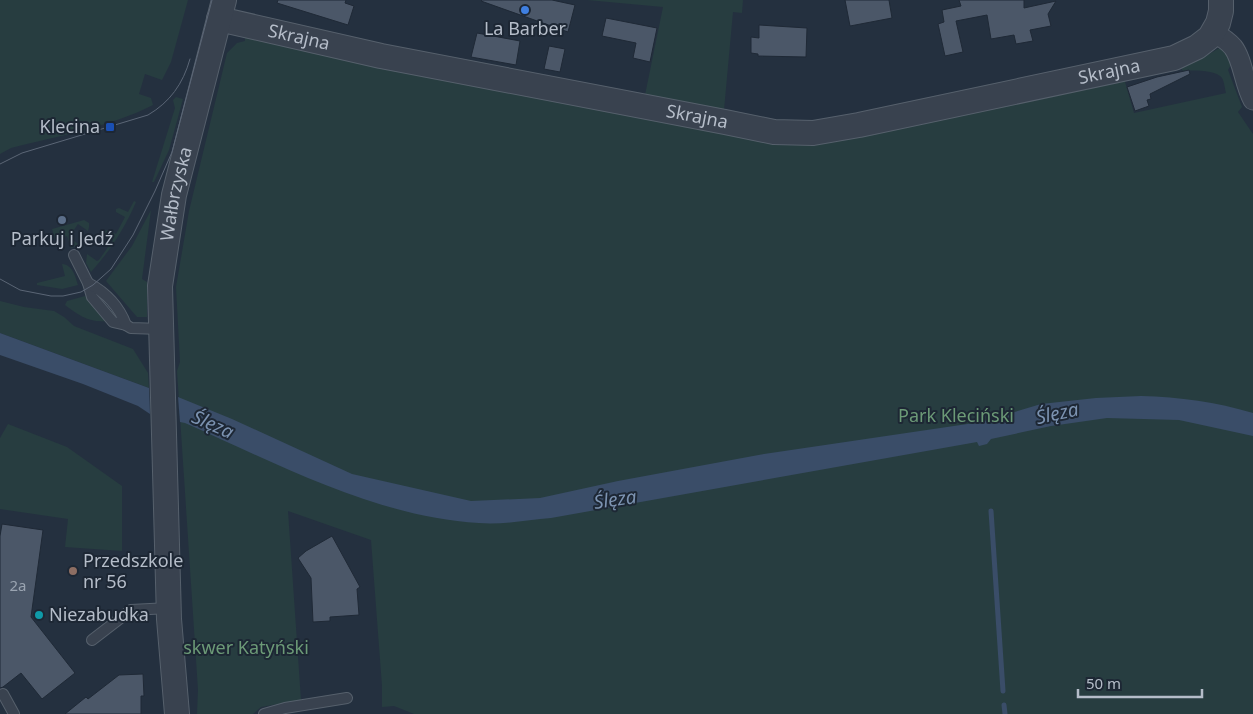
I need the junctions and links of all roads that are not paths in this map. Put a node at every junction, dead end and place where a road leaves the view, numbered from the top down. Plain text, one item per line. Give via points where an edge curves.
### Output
1 (1221, 0) edge
2 (222, 10) edge
3 (1213, 32) junction
4 (1253, 100) edge
5 (74, 255) dead end
6 (161, 329) junction
7 (169, 608) junction
8 (92, 640) dead end
9 (3, 694) dead end
10 (347, 698) dead end
11 (14, 714) edge
12 (177, 714) edge
13 (264, 714) edge

1 - 3 street via 1221,11
2 - 3 street, Skrajna via 390,58 774,132 813,133 1174,58 1198,47
2 - 6 street, Wałbrzyska via 169,220 160,286
3 - 4 street via 1232,46
5 - 6 lane via 88,283 112,302 126,325
6 - 7 street, Wałbrzyska
7 - 8 lane via 131,610
7 - 12 street
9 - 11 lane
10 - 13 lane

